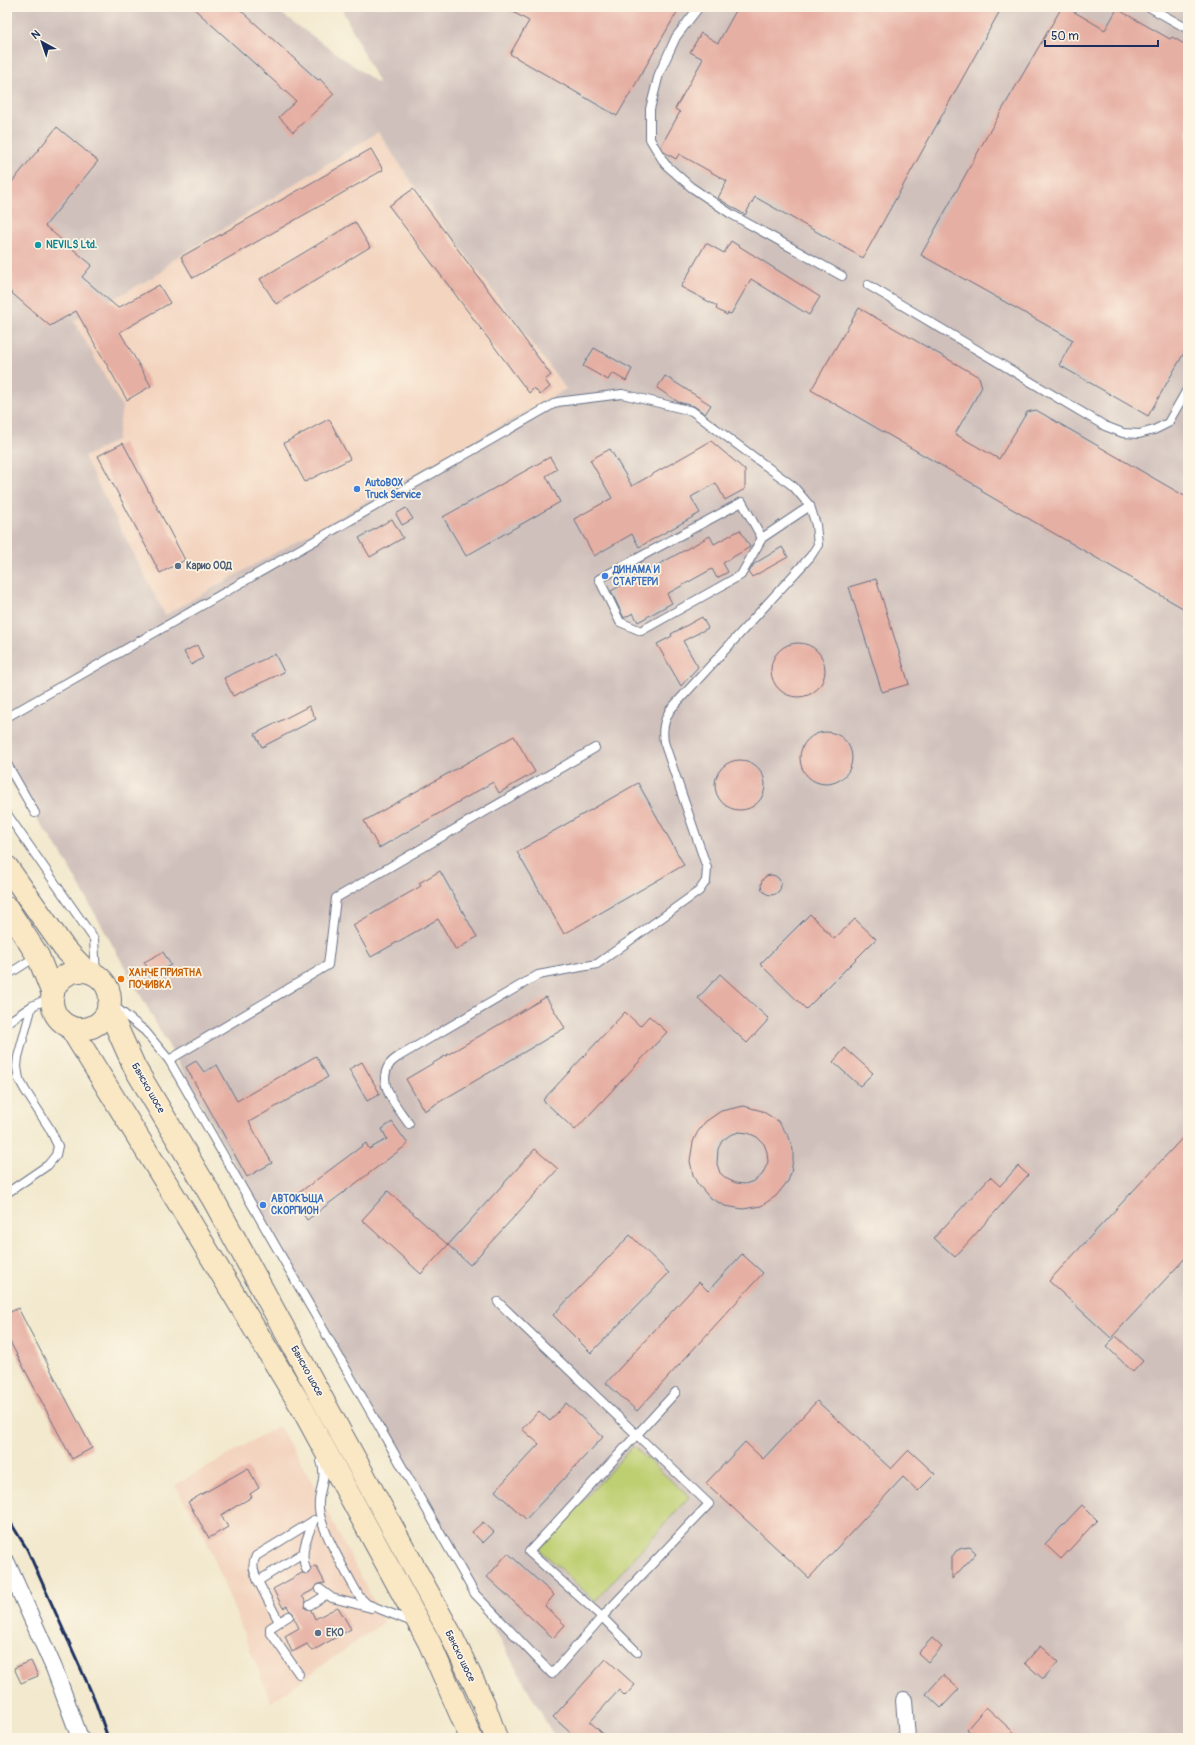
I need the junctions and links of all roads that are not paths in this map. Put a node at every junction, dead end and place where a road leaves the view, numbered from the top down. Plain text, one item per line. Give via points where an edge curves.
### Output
1 (699, 7) edge
2 (1149, 7) edge
3 (1188, 29) edge
4 (842, 276) dead end
5 (868, 285) dead end
6 (1188, 388) edge
7 (810, 506) junction
8 (762, 538) junction
9 (7, 717) edge
10 (595, 748) dead end
11 (7, 764) edge
12 (35, 812) dead end
13 (7, 814) edge
14 (7, 867) edge
15 (7, 908) edge
16 (38, 956) junction
17 (91, 973) junction
18 (7, 976) edge
19 (52, 996) junction
20 (32, 1006) junction
21 (109, 1006) junction
22 (7, 1023) edge
23 (70, 1027) junction
24 (169, 1060) junction
25 (409, 1124) dead end
26 (7, 1193) edge
27 (498, 1302) dead end
28 (676, 1392) dead end
29 (301, 1406) junction
30 (638, 1435) junction
31 (318, 1508) junction
32 (313, 1521) junction
33 (302, 1553) junction
34 (7, 1563) edge
35 (306, 1569) dead end
36 (11, 1577) edge
37 (258, 1581) junction
38 (320, 1589) dead end
39 (326, 1595) junction
40 (310, 1604) dead end
41 (383, 1611) junction
42 (289, 1616) dead end
43 (602, 1617) junction
44 (279, 1622) junction
45 (429, 1642) junction
46 (637, 1652) dead end
47 (299, 1674) dead end
48 (904, 1700) dead end
49 (80, 1738) edge
50 (471, 1738) edge
51 (496, 1738) edge
52 (907, 1738) edge

1 - 4 lane via 676,37 659,74 650,110 650,139 665,164 691,187 731,214
2 - 3 lane
5 - 6 lane via 1105,426 1122,433 1139,434 1168,423
7 - 8 lane
7 - 9 lane via 793,486 692,411 622,394 557,402
7 - 25 lane via 816,525 818,545 810,557 670,710 665,719 662,730 664,742 707,868 706,881 699,890 597,964 538,975 398,1057 389,1065 385,1076 386,1088
8 - 8 lane via 741,574 641,631 620,622 599,579 742,502
10 - 24 lane via 336,898 328,965
11 - 12 lane
13 - 17 lane via 94,938
14 - 17 main road via 64,948
15 - 16 main road
16 - 18 lane
16 - 19 main road
17 - 19 main road via 75,972 65,976 57,984
17 - 21 main road via 104,983 109,992
19 - 20 lane
19 - 23 main road via 56,1015
20 - 22 lane
20 - 26 lane via 17,1067 25,1090 58,1146 56,1155 48,1165
21 - 23 main road via 103,1019 93,1026 82,1029
21 - 24 lane via 145,1031
21 - 51 main road, Банско шосе via 136,1068 213,1199 450,1633 484,1704
23 - 29 main road
24 - 43 lane via 475,1594 552,1674
27 - 30 lane
28 - 30 lane
29 - 31 lane via 324,1470
29 - 45 main road
30 - 43 lane via 710,1504
30 - 43 lane via 529,1552
31 - 32 lane
31 - 41 lane via 322,1523 359,1596 367,1604
32 - 33 lane
32 - 37 lane via 256,1556 253,1562
33 - 35 lane
33 - 37 lane
34 - 36 street
36 - 49 street via 54,1668
37 - 44 lane
38 - 39 lane
39 - 40 lane
39 - 41 lane
41 - 45 lane via 410,1621
42 - 44 lane
43 - 46 lane
44 - 47 lane via 270,1628 270,1632
45 - 50 main road
48 - 52 street

